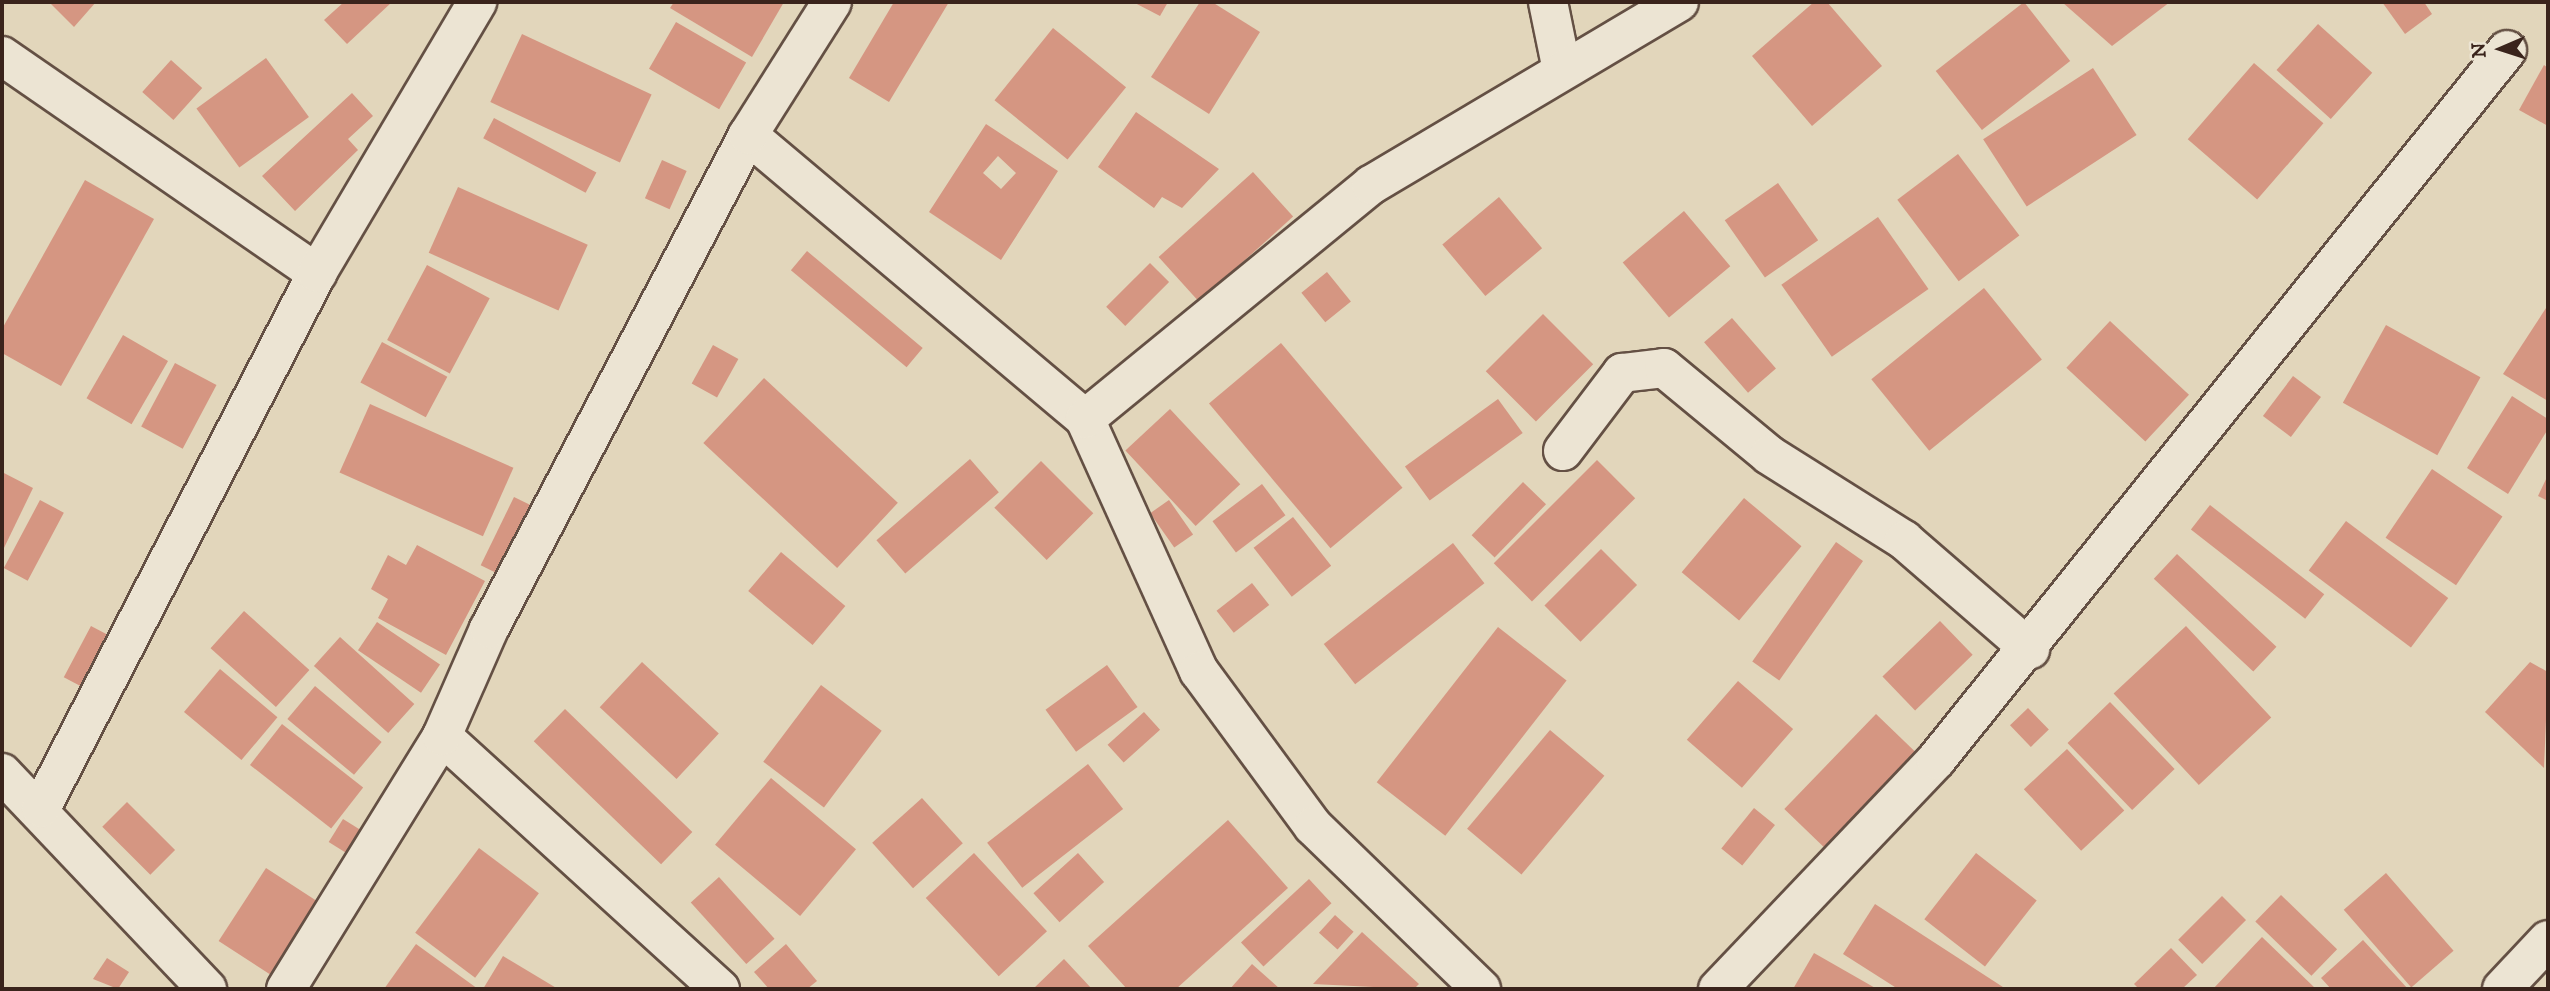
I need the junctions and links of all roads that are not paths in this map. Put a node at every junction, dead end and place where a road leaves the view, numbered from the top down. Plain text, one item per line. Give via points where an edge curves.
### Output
1 (477, 2) edge
2 (832, 2) edge
3 (1548, 2) edge
4 (1679, 2) edge
5 (2507, 50) dead end
6 (2, 56) edge
7 (1562, 70) junction
8 (748, 135) junction
9 (317, 273) junction
10 (1085, 419) junction
11 (1563, 451) dead end
12 (2029, 649) junction
13 (442, 736) junction
14 (2, 773) edge
15 (41, 808) junction
16 (2548, 940) edge
17 (207, 989) edge
18 (286, 989) edge
19 (720, 989) edge
20 (1481, 989) edge
21 (1718, 989) edge
22 (2502, 989) edge

1 - 9 street
2 - 8 street
3 - 7 street
4 - 7 street
5 - 12 street
6 - 9 street
7 - 10 street via 1371,185
8 - 10 street
8 - 13 street via 489,629
9 - 15 street
10 - 20 street via 1199,671 1313,825
11 - 12 street via 1622,373 1664,368 1769,455 1904,540
12 - 21 street via 1936,760
13 - 18 street
13 - 19 street
14 - 15 street
15 - 17 street
16 - 22 street

